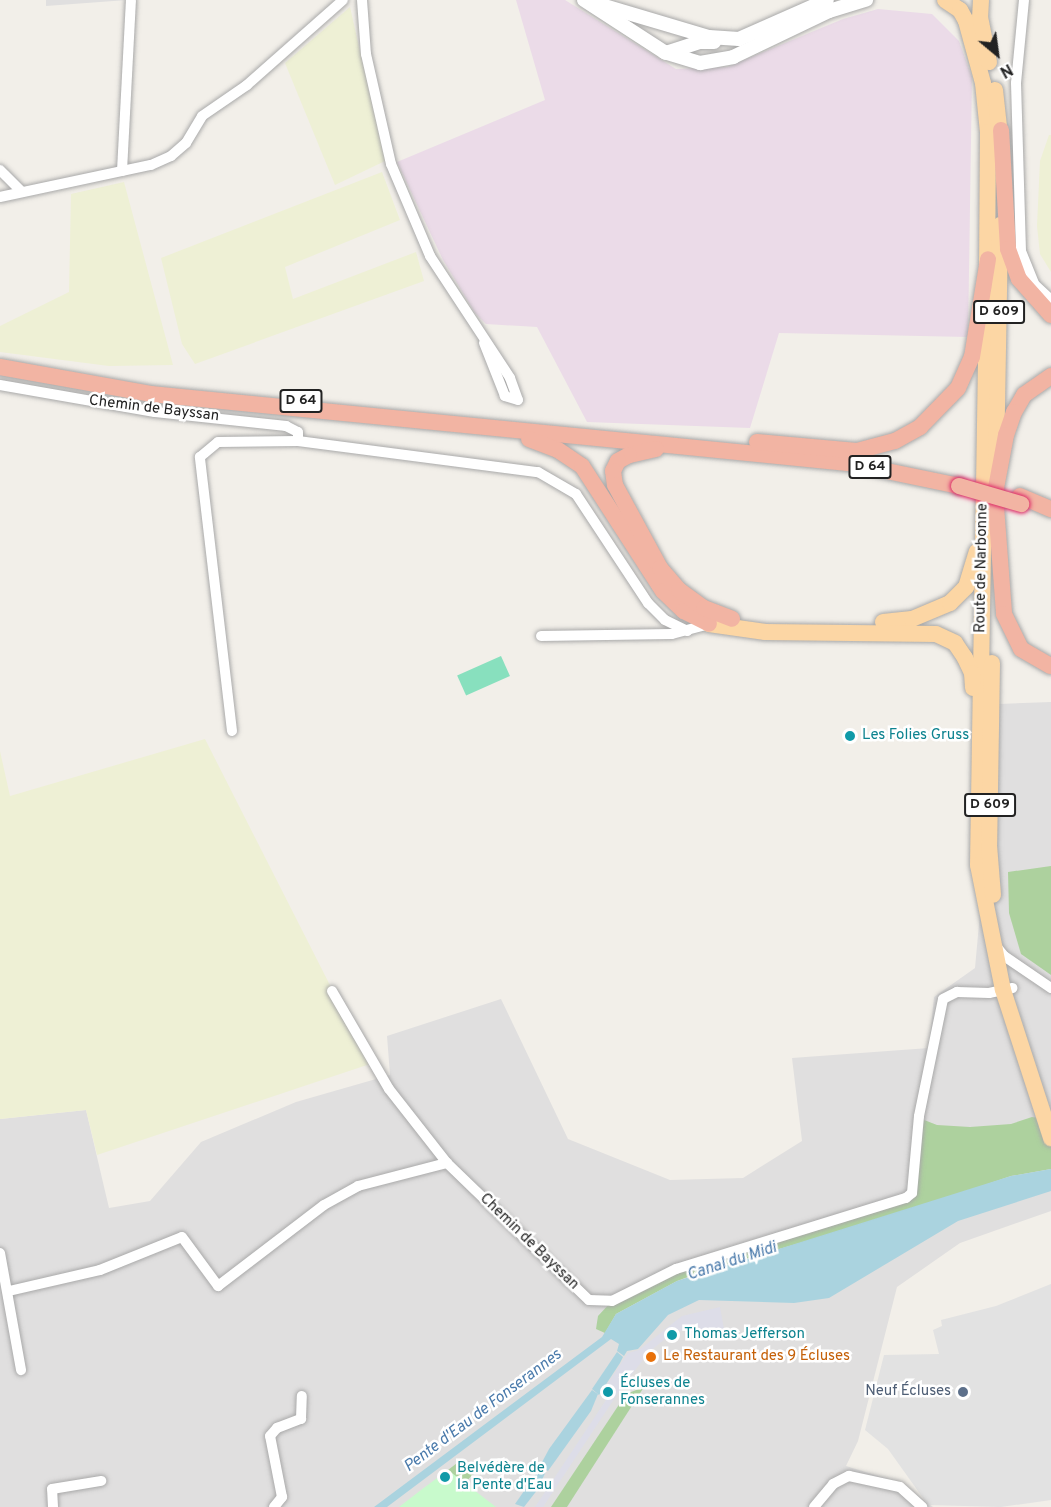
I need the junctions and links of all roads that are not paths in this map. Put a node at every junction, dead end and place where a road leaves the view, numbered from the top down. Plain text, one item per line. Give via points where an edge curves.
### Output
1 (131, 0) edge
2 (343, 0) edge
3 (362, 0) edge
4 (584, 0) edge
5 (827, 0) edge
6 (866, 0) edge
7 (945, 0) edge
8 (971, 0) edge
9 (981, 0) edge
10 (1024, 0) edge
11 (739, 39) junction
12 (666, 53) junction
13 (1000, 130) junction
14 (0, 170) edge
15 (122, 171) junction
16 (20, 190) junction
17 (0, 196) edge
18 (988, 259) junction
19 (1051, 300) edge
20 (1051, 315) edge
21 (484, 343) junction
22 (0, 367) edge
23 (1051, 376) edge
24 (82, 381) junction
25 (0, 385) edge
26 (410, 421) junction
27 (298, 441) junction
28 (734, 442) junction
29 (780, 455) junction
30 (959, 482) junction
31 (996, 493) junction
32 (1021, 500) junction
33 (1051, 502) edge
34 (1051, 509) edge
35 (1051, 514) edge
36 (984, 519) junction
37 (706, 616) junction
38 (732, 619) joint
39 (688, 631) junction
40 (541, 636) dead end
41 (1051, 666) edge
42 (232, 730) dead end
43 (977, 773) junction
44 (990, 939) junction
45 (1004, 956) junction
46 (1051, 988) edge
47 (1007, 989) junction
48 (332, 991) dead end
49 (1051, 1110) edge
50 (1051, 1138) edge
51 (447, 1163) junction
52 (0, 1253) edge
53 (9, 1291) junction
54 (5, 1321) edge
55 (21, 1370) dead end
56 (302, 1396) dead end
57 (101, 1481) dead end
58 (53, 1507) edge
59 (274, 1507) edge
60 (814, 1507) edge
61 (922, 1507) edge

1 - 15 street
2 - 15 street via 247,85 202,116 186,143 171,156
3 - 21 street via 366,54 391,164 430,256
4 - 11 street via 709,37
4 - 12 street
5 - 11 street
6 - 12 street via 829,11 733,57 700,63
7 - 8 main road
7 - 18 main road, Route de Narbonne / D 609 via 960,10 966,21 983,83 988,132
9 - 13 main road, Route de Narbonne / D 609 via 980,17
10 - 19 street via 1016,83 1021,251 1035,285
11 - 12 street via 730,43 699,42
13 - 20 highway via 1008,249 1019,279
13 - 31 main road, Route de Narbonne / D 609
14 - 16 street
15 - 16 street
16 - 17 street
18 - 28 highway via 972,357 958,388 920,427 895,441 857,451
18 - 36 main road, Route de Narbonne / D 609
21 - 21 street via 505,396 518,400 510,378
22 - 24 highway, D 64
23 - 31 highway via 1024,395 1014,412
24 - 26 highway, D 64 via 151,394
24 - 28 highway, D 64
25 - 27 street, Chemin de Bayssan via 155,411 285,426 298,432
26 - 29 highway, D 64
26 - 37 highway via 510,435 558,450 592,478 663,591 684,610
27 - 39 street via 514,467 558,481 590,513 648,603 665,620
27 - 42 street via 218,442 200,457
28 - 30 highway, D 64 via 884,463
29 - 30 highway, D 64
29 - 37 highway via 648,449 618,461 613,471 615,486 660,568
30 - 32 highway, D 64, bridge
31 - 41 highway via 1004,614 1021,649
31 - 45 main road, Route de Narbonne / D 609 via 989,845 992,891
32 - 33 highway
32 - 34 highway, D 64
32 - 35 highway, D 64
36 - 38 main road via 966,587 950,603 930,614 878,622 762,623
36 - 43 main road, Route de Narbonne / D 609
37 - 38 highway
37 - 39 street
37 - 43 main road via 765,632 909,632 936,634 955,644 972,673
39 - 40 street via 619,637
43 - 44 main road, Route de Narbonne / D 609 via 978,865
44 - 45 street
44 - 47 main road, Route de Narbonne / D 609
45 - 46 street
45 - 47 main road, Route de Narbonne / D 609
47 - 49 main road, Route de Narbonne / D 609
47 - 50 main road, Route de Narbonne / D 609
47 - 51 street, Chemin de Bayssan via 957,992 940,1006 919,1116 912,1193 906,1198 676,1269 622,1299 589,1300
48 - 51 street, Chemin de Bayssan via 389,1089
51 - 53 street via 358,1186 324,1204 218,1286 182,1237 100,1270
52 - 53 street
53 - 54 street
54 - 55 street
56 - 59 street via 301,1419 278,1428 270,1436 282,1497
57 - 58 street via 52,1489
60 - 61 street via 833,1484 849,1476 900,1487

